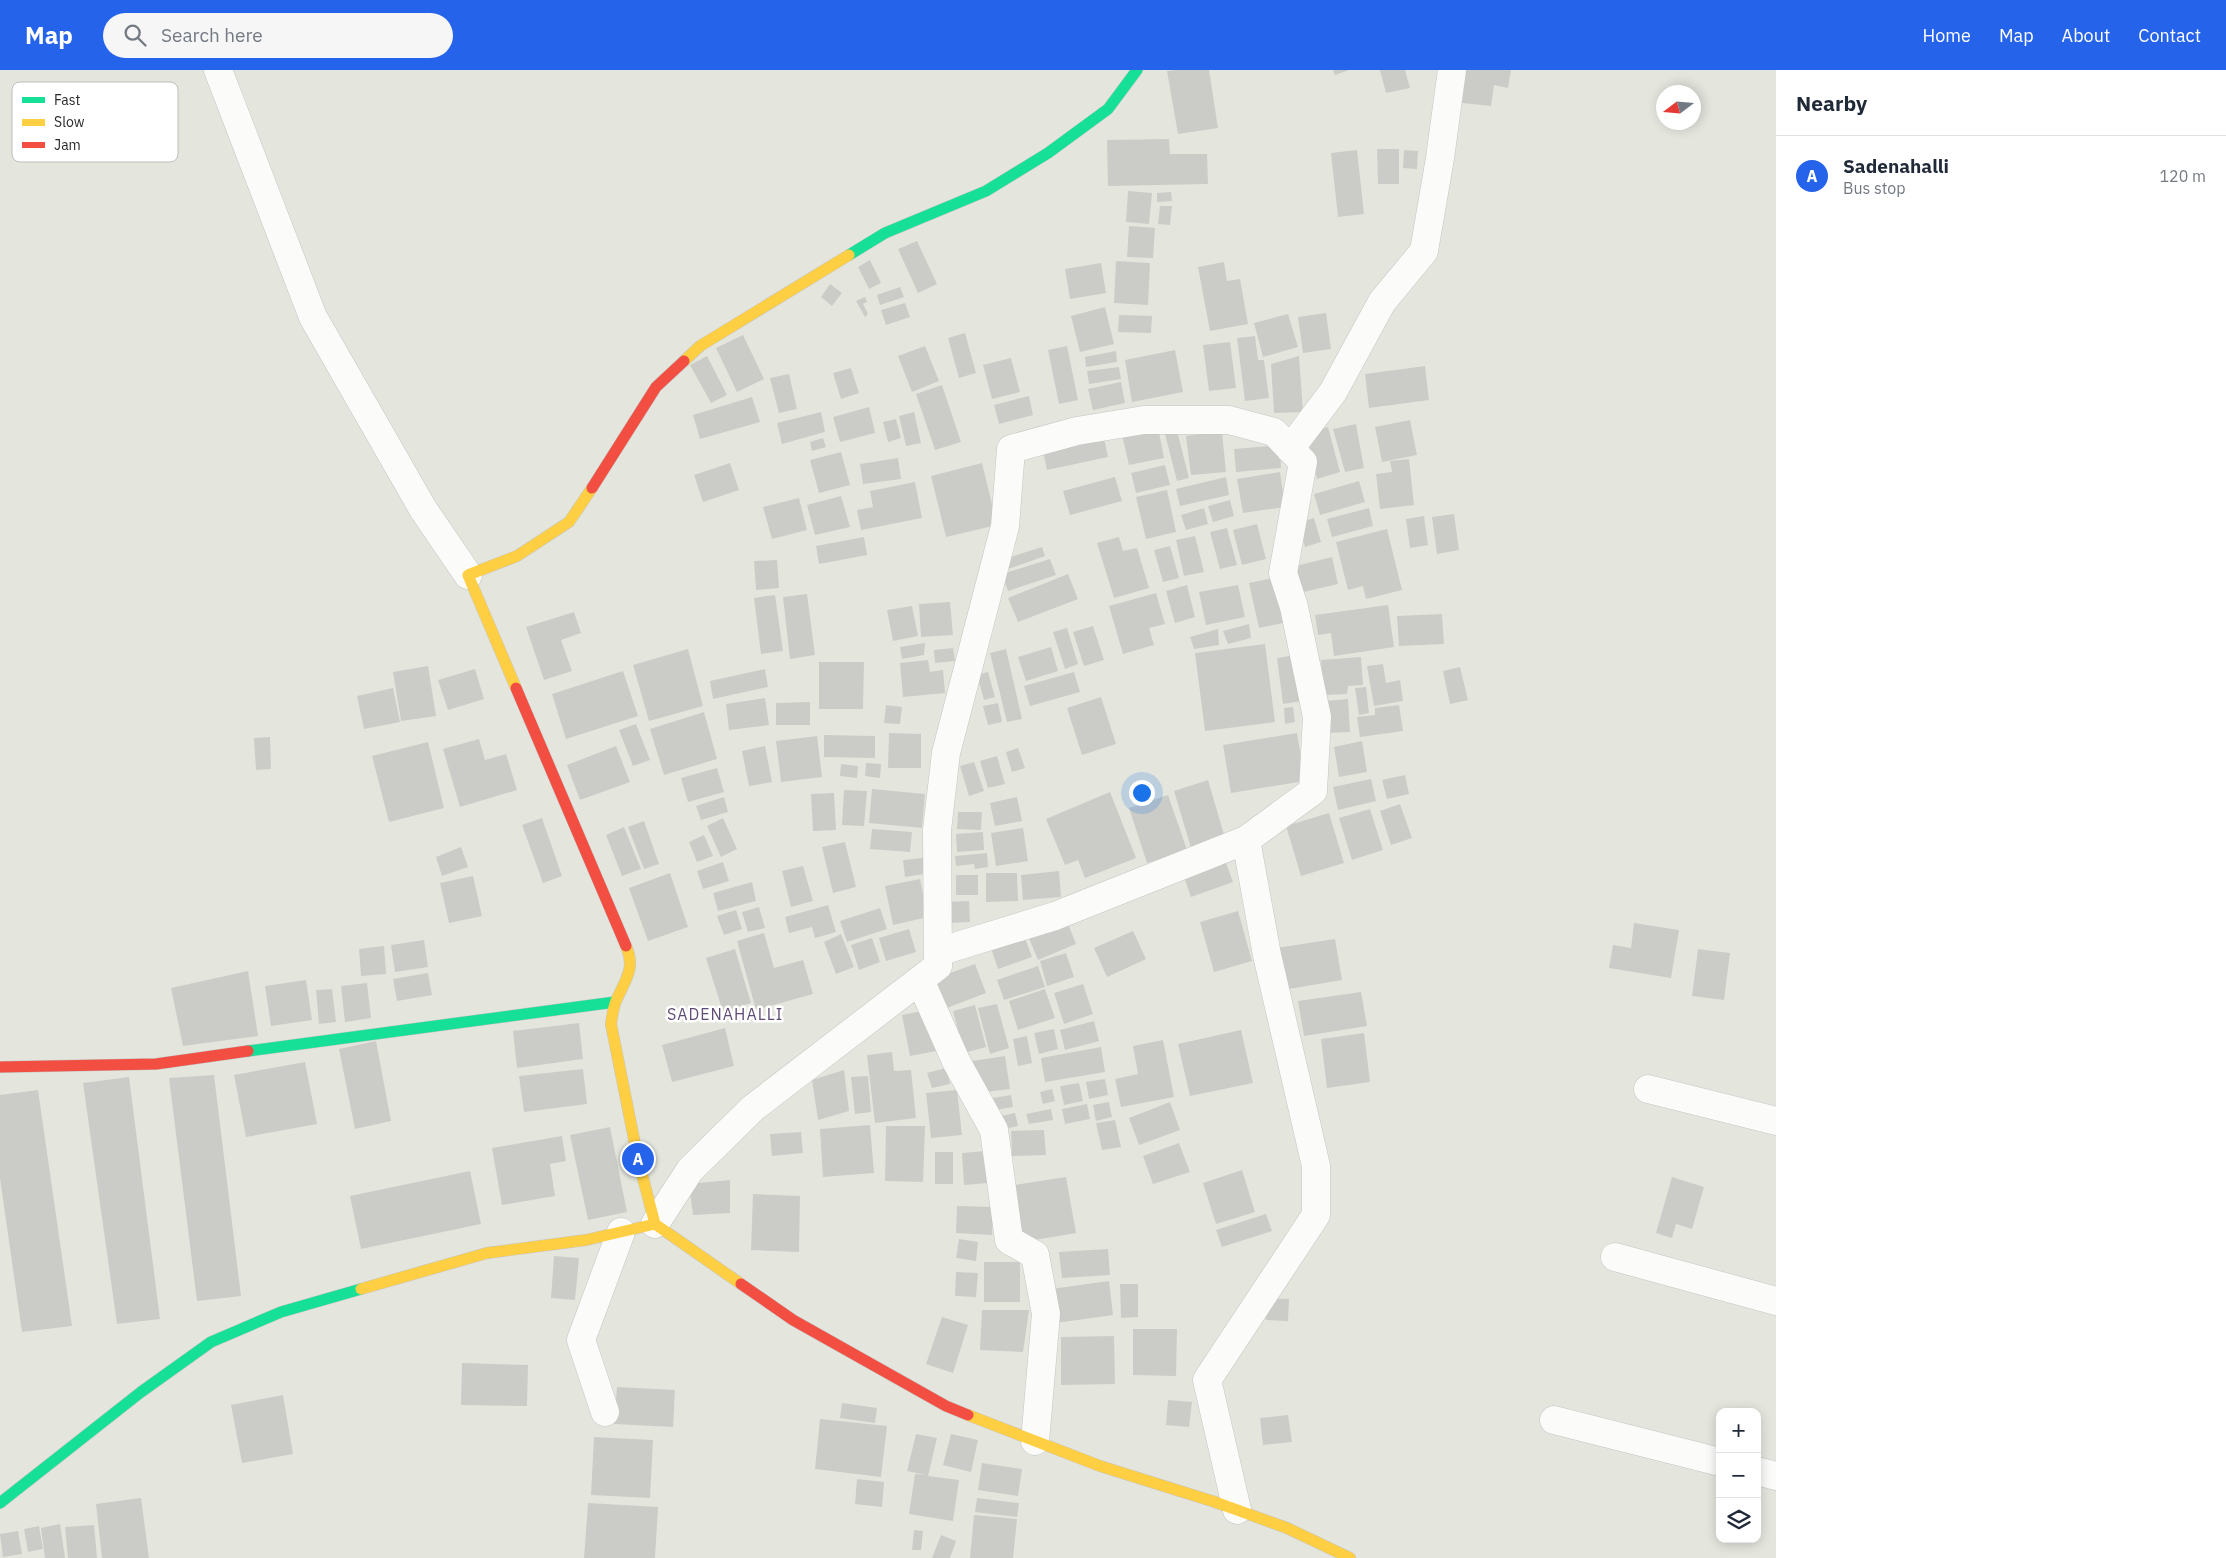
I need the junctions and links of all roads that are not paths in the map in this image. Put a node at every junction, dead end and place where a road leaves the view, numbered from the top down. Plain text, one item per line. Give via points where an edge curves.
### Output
1 (218, 70) edge
2 (1137, 70) edge
3 (1452, 70) edge
4 (1290, 449) junction
5 (468, 575) junction
6 (1246, 840) junction
7 (938, 952) junction
8 (920, 980) junction
9 (615, 1002) junction
10 (0, 1067) edge
11 (1648, 1089) dead end
12 (1776, 1121) edge
13 (654, 1224) junction
14 (621, 1232) junction
15 (1616, 1257) dead end
16 (1776, 1301) edge
17 (605, 1412) dead end
18 (1554, 1420) dead end
19 (1035, 1440) junction
20 (1716, 1461) edge
21 (1761, 1472) edge
22 (1776, 1476) edge
23 (0, 1503) edge
24 (1237, 1510) junction
25 (1350, 1558) edge

1 - 5 street via 313,317 423,509
2 - 5 street via 1108,109 1048,153 986,191 885,233 700,346 656,387 611,462 569,522 517,556
3 - 4 street via 1424,252 1382,302 1332,392
4 - 6 street via 1303,462 1283,573 1294,607 1317,717 1313,791
4 - 7 street via 1274,432 1229,420 1144,420 1078,431 1011,449 1006,526 946,753 937,830
5 - 9 street via 631,958 626,983
6 - 7 street via 1055,916
6 - 24 street via 1267,955 1316,1166 1316,1215 1207,1380
7 - 8 street via 938,966
8 - 13 street via 753,1108 690,1170
8 - 19 street via 956,1061 994,1130 1009,1240 1035,1255 1046,1314
9 - 10 street via 156,1064
9 - 13 street via 612,1024
11 - 12 street
13 - 14 street
13 - 19 street via 793,1320 946,1406
14 - 17 street via 581,1340
14 - 23 street via 487,1253 281,1312 211,1342 141,1392
15 - 16 street
18 - 20 street
19 - 24 street via 1100,1466
21 - 22 street
24 - 25 street via 1287,1528

